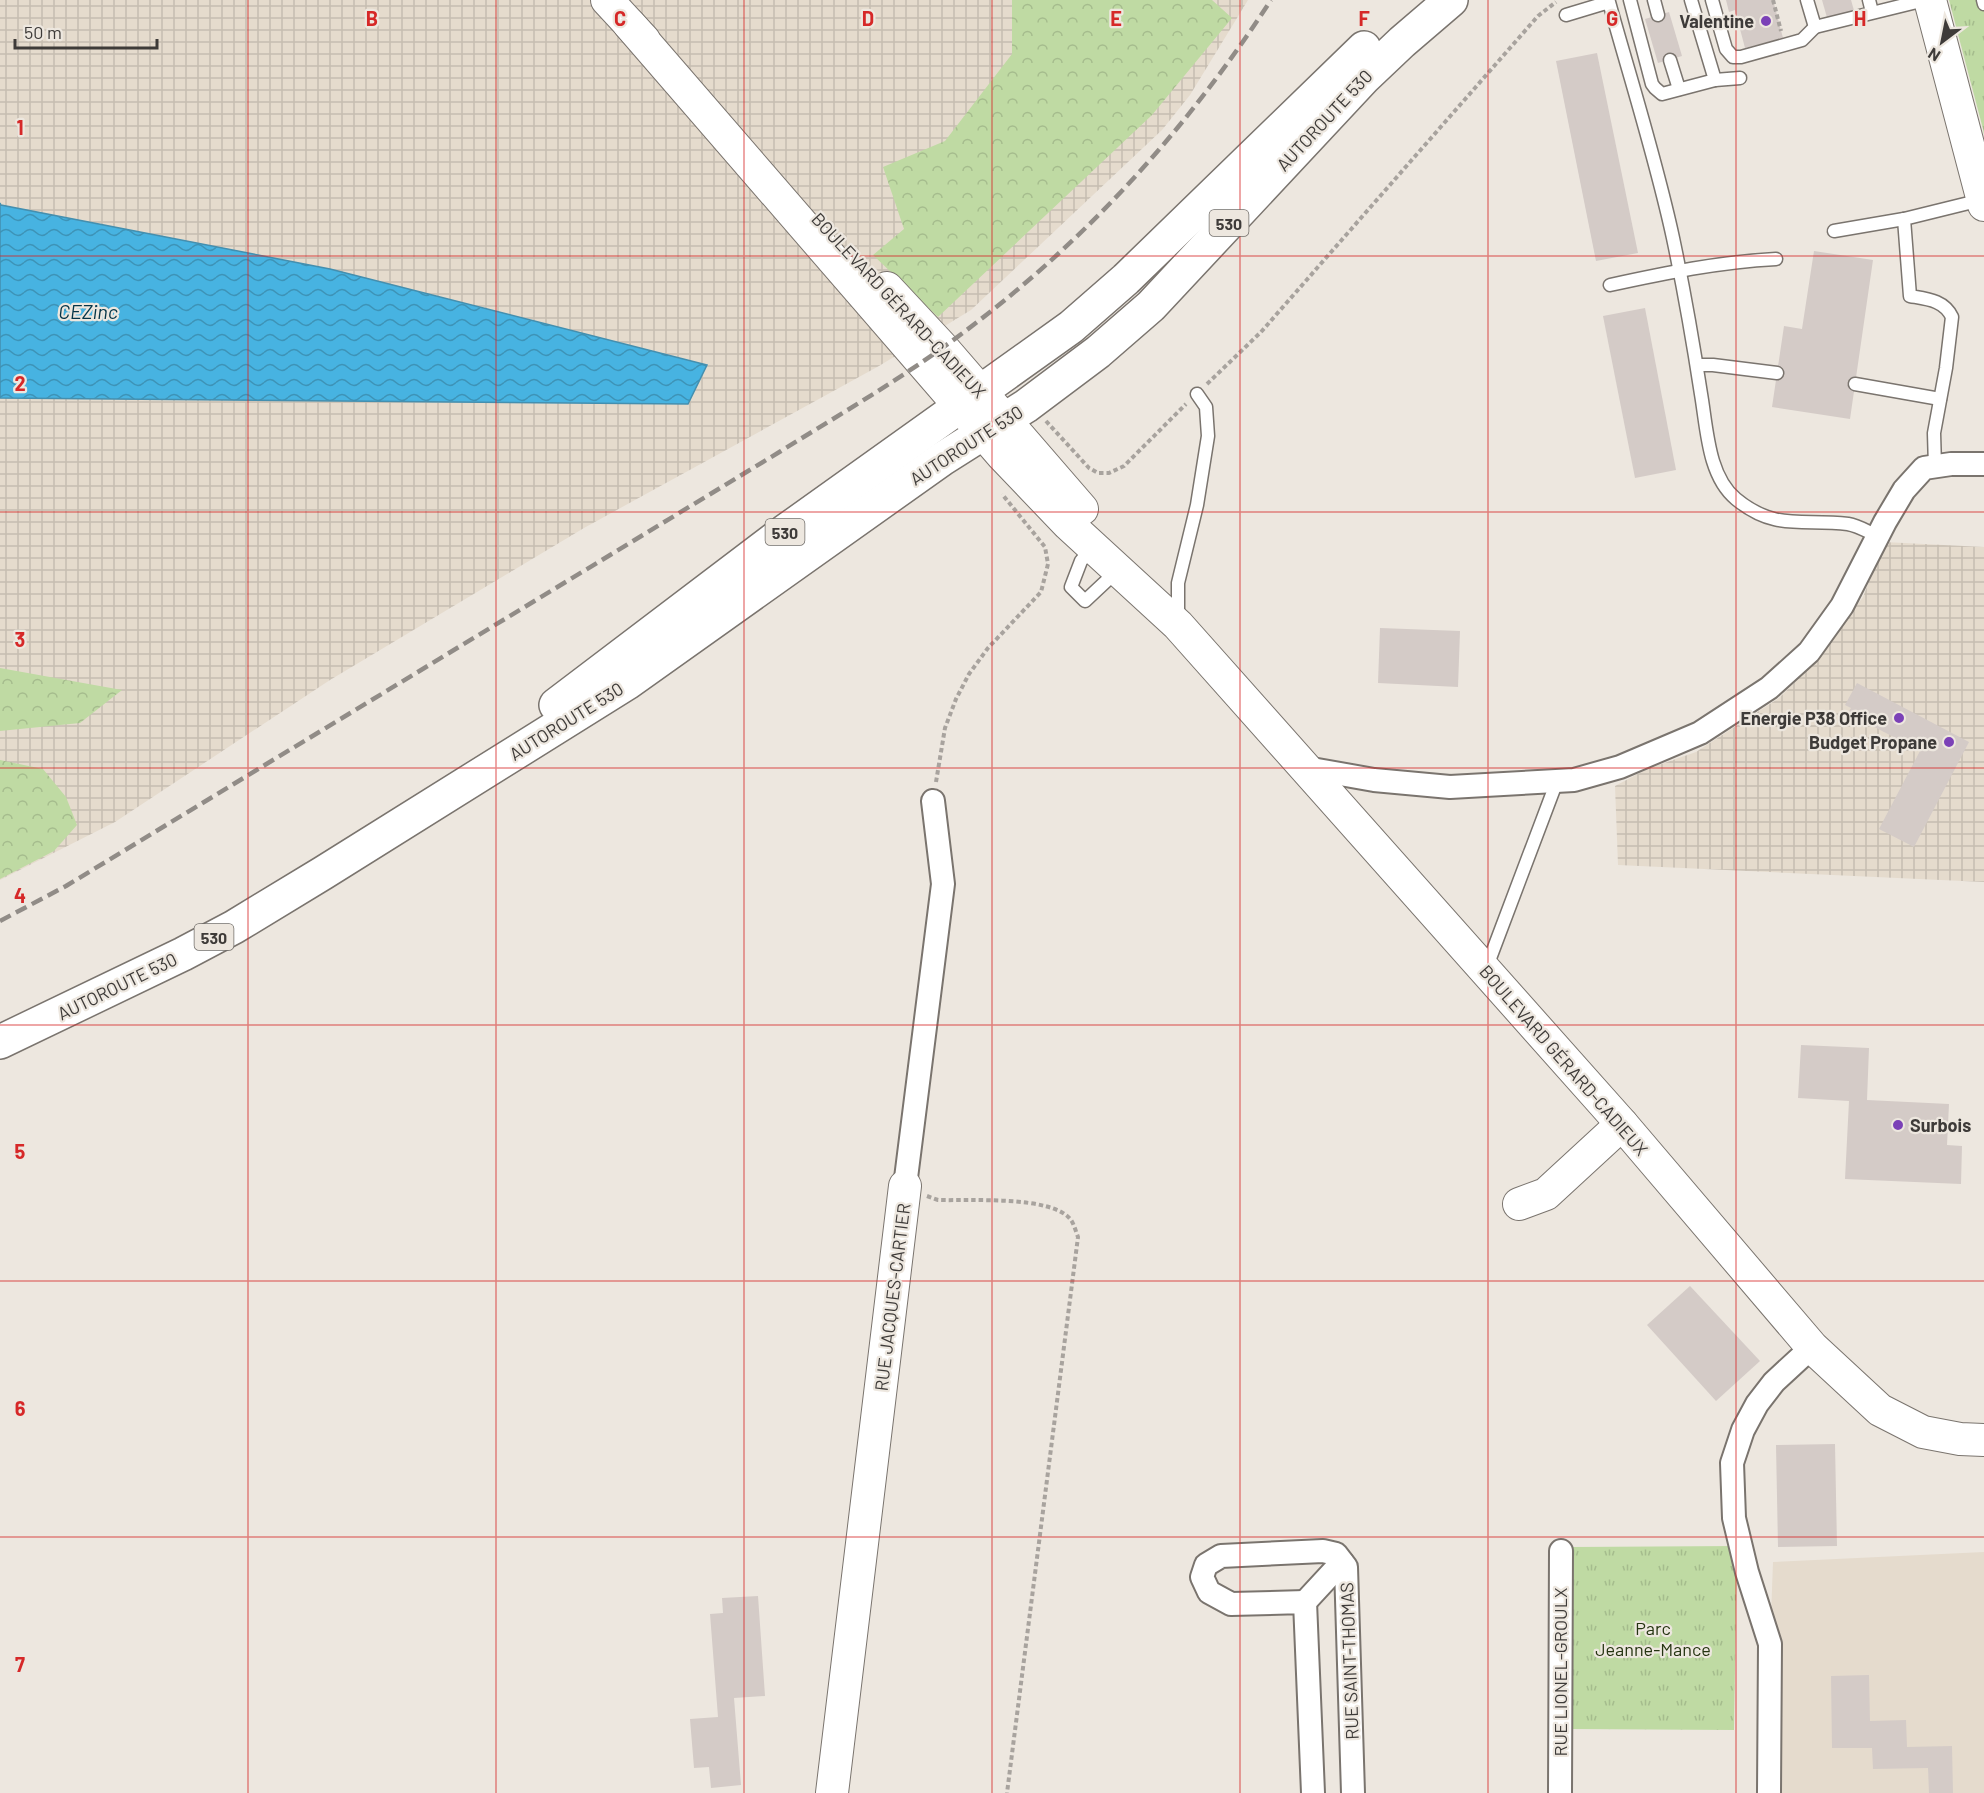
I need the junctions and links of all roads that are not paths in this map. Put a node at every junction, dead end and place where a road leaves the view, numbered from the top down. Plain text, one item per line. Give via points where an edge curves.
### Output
1 (607, 0) edge
2 (1418, 0) edge
3 (1451, 0) edge
4 (1630, 0) edge
5 (1654, 0) edge
6 (1691, 0) edge
7 (1712, 0) edge
8 (1807, 0) edge
9 (1927, 0) edge
10 (1983, 0) edge
11 (1984, 4) edge
12 (1871, 6) edge
13 (1566, 15) dead end
14 (1658, 15) dead end
15 (1815, 27) junction
16 (1670, 60) dead end
17 (1740, 78) dead end
18 (1715, 80) junction
19 (1679, 89) junction
20 (1983, 202) edge
21 (1904, 219) junction
22 (1834, 231) dead end
23 (1776, 260) dead end
24 (1679, 270) junction
25 (1610, 285) dead end
26 (1697, 365) junction
27 (1777, 373) dead end
28 (1855, 384) dead end
29 (1197, 394) road end
30 (970, 398) junction
31 (1940, 399) junction
32 (994, 427) junction
33 (1984, 464) edge
34 (1935, 467) junction
35 (1878, 536) junction
36 (1092, 548) junction
37 (1117, 571) junction
38 (1178, 625) junction
39 (1306, 768) junction
40 (1557, 781) junction
41 (935, 790) road end
42 (417, 813) junction
43 (1485, 970) junction
44 (0, 1042) edge
45 (1622, 1124) junction
46 (905, 1186) joint
47 (1519, 1204) dead end
48 (1812, 1347) junction
49 (1984, 1440) edge
50 (1561, 1551) dead end
51 (1342, 1562) junction
52 (1305, 1602) junction
53 (832, 1793) edge
54 (1313, 1793) edge
55 (1353, 1793) edge
56 (1560, 1793) edge
57 (1769, 1793) edge

1 - 30 main road, BOULEVARD GÉRARD-CADIEUX via 942,347
2 - 30 highway, AUTOROUTE 530 / 530 via 1119,285 1054,340
3 - 32 highway, AUTOROUTE 530 / 530 via 1357,85 1140,316 1068,375
4 - 19 lane via 1654,88 1662,94
5 - 14 lane
6 - 18 lane
7 - 15 lane via 1726,49 1733,57 1802,40
8 - 15 lane
9 - 12 lane
9 - 20 main road via 1970,133
10 - 11 lane
12 - 15 lane
13 - 24 lane via 1609,2
16 - 19 lane
17 - 18 lane
18 - 19 lane
20 - 21 lane
21 - 22 lane
21 - 31 lane via 1910,296 1938,302 1952,317
23 - 24 lane
24 - 25 lane
24 - 26 lane
26 - 27 lane
26 - 35 lane via 1709,441 1727,491 1766,518 1848,524
28 - 31 lane
29 - 38 lane via 1206,407 1208,436 1197,505 1178,583
30 - 32 main road, BOULEVARD GÉRARD-CADIEUX
30 - 42 highway, AUTOROUTE 530 / 530 via 726,575
31 - 34 lane via 1934,433
32 - 36 main road, BOULEVARD GÉRARD-CADIEUX via 1043,499
32 - 38 main road, BOULEVARD GÉRARD-CADIEUX via 1080,507 1144,576
32 - 42 highway, AUTOROUTE 530 / 530 via 942,459 627,683
33 - 34 street
34 - 35 street via 1924,468 1904,490
35 - 40 street via 1836,615 1809,652 1769,688 1700,733 1620,767
36 - 37 main road, BOULEVARD GÉRARD-CADIEUX
36 - 37 lane via 1081,561 1071,587 1085,601
37 - 38 main road, BOULEVARD GÉRARD-CADIEUX
38 - 39 main road, BOULEVARD GÉRARD-CADIEUX
39 - 40 street via 1374,780 1450,786
39 - 43 main road, BOULEVARD GÉRARD-CADIEUX
40 - 43 lane
41 - 46 street, RUE JACQUES-CARTIER via 943,884
42 - 44 highway, AUTOROUTE 530 / 530 via 234,927
43 - 45 main road, BOULEVARD GÉRARD-CADIEUX
45 - 47 main road via 1546,1194
45 - 48 main road, BOULEVARD GÉRARD-CADIEUX
46 - 53 main road, RUE JACQUES-CARTIER
48 - 49 main road, BOULEVARD GÉRARD-CADIEUX via 1880,1410 1923,1432
48 - 57 street via 1774,1382 1757,1404 1732,1463 1734,1518 1770,1644
50 - 56 street, RUE LIONEL-GROULX
51 - 52 street
51 - 52 street, RUE SAINT-THOMAS via 1336,1554 1323,1551 1221,1556 1206,1565 1202,1577 1209,1592 1231,1604
51 - 55 street, RUE SAINT-THOMAS via 1346,1568
52 - 54 street

